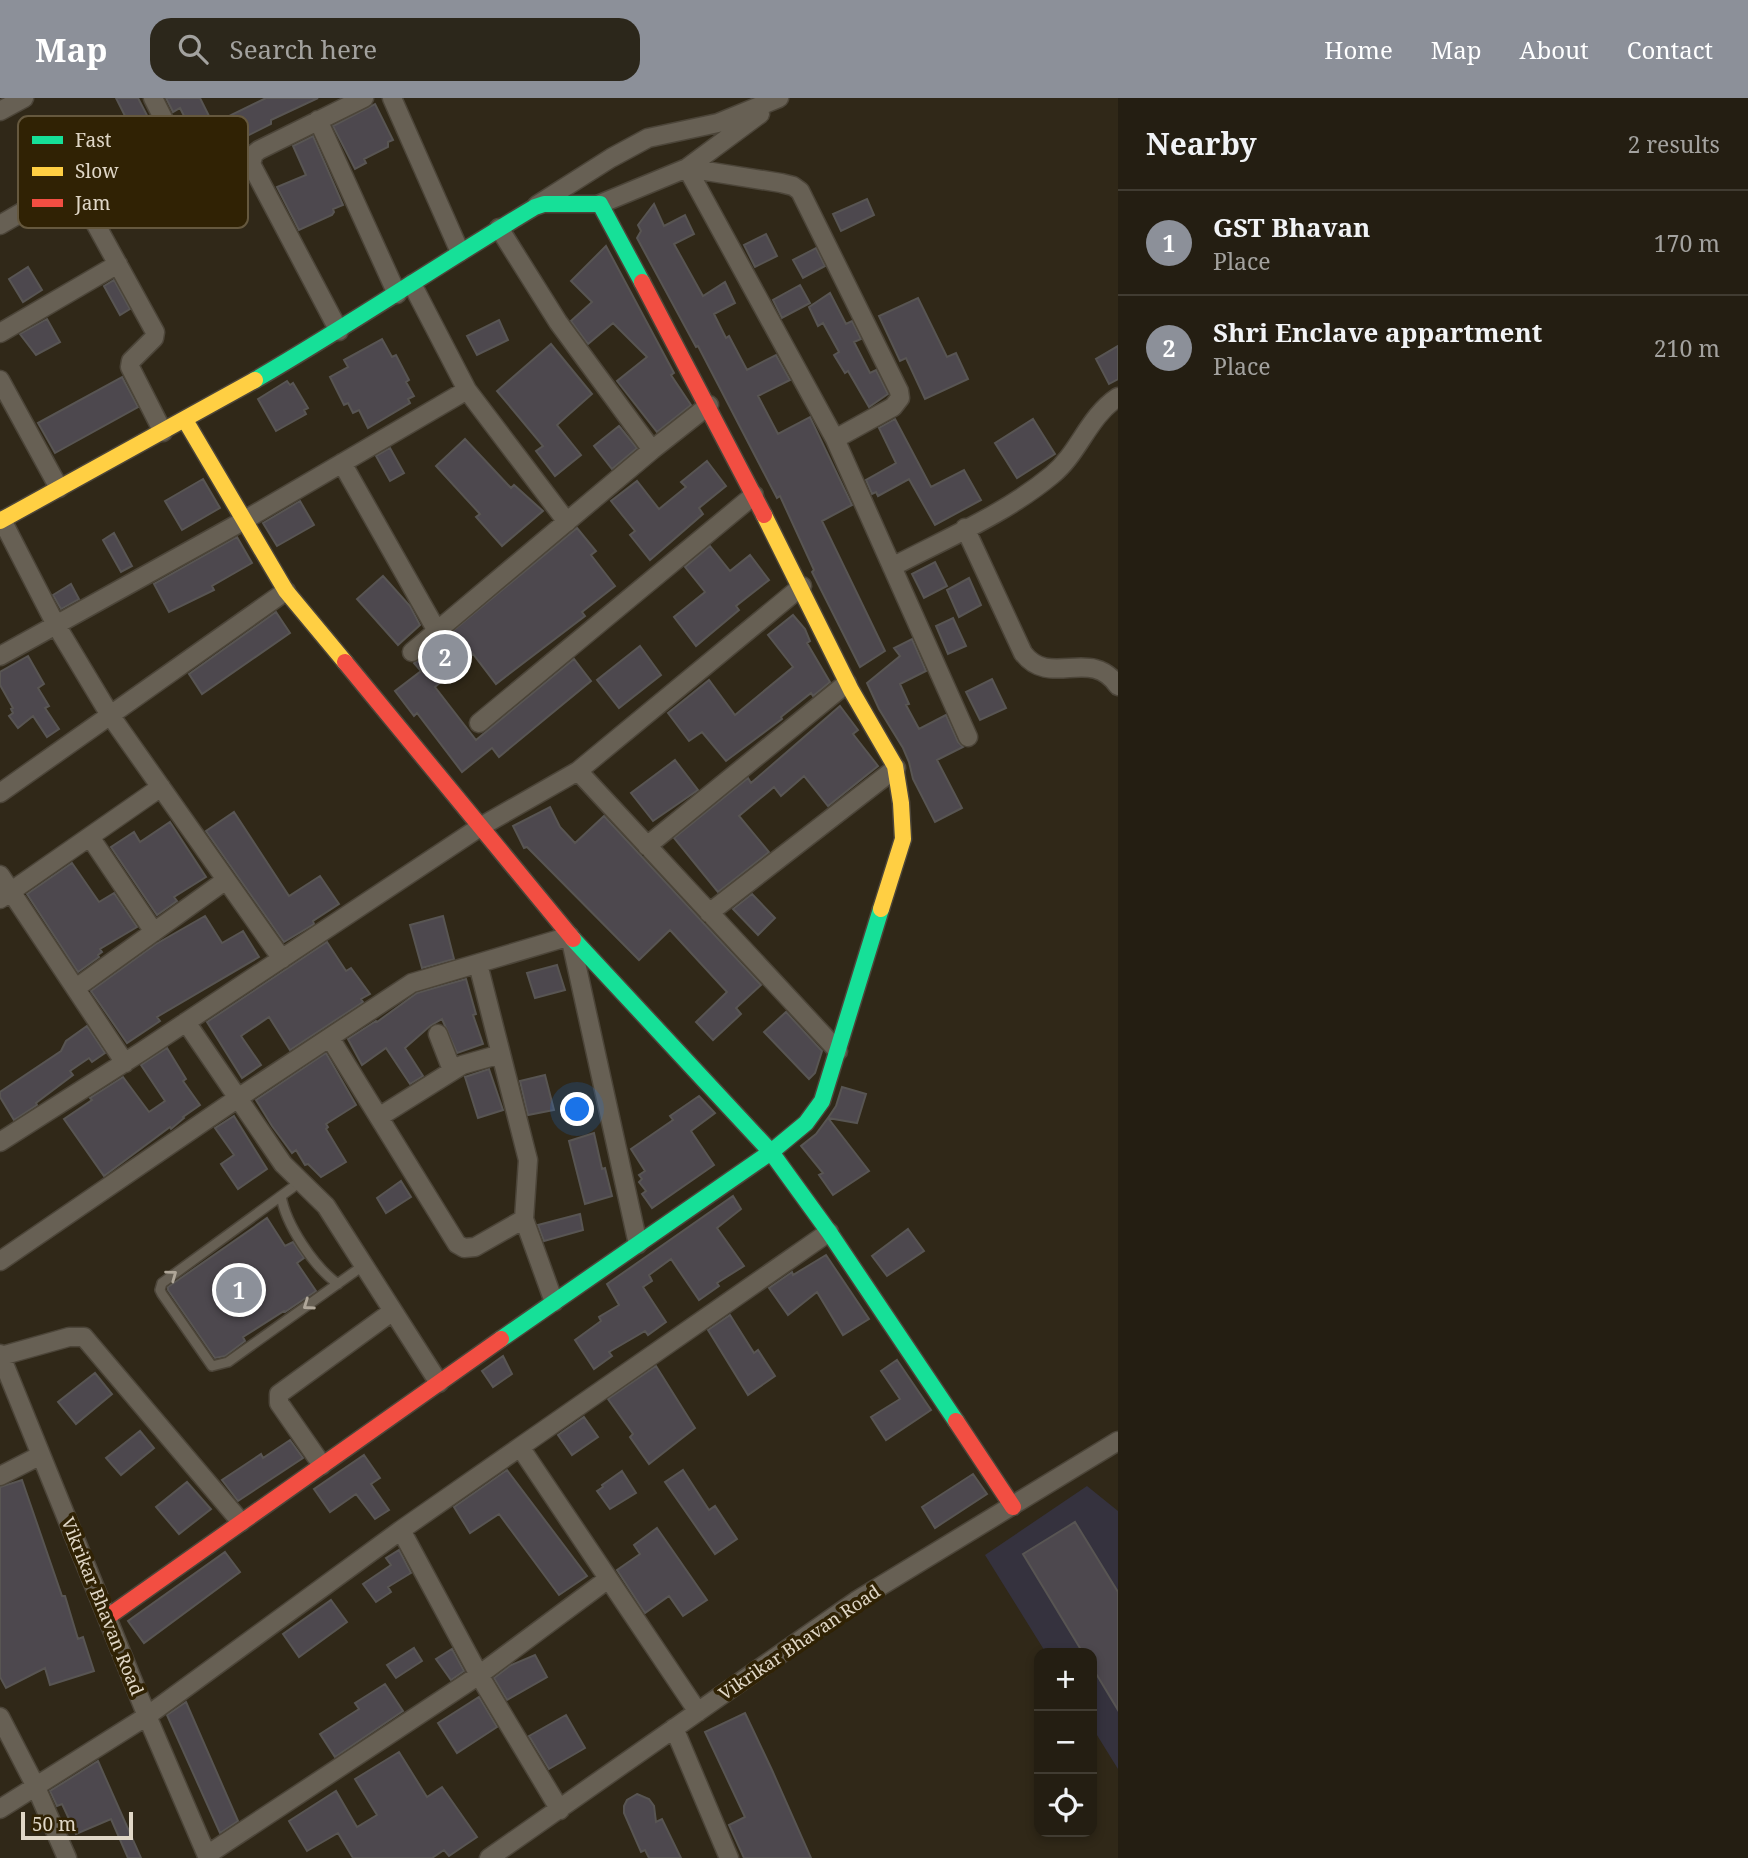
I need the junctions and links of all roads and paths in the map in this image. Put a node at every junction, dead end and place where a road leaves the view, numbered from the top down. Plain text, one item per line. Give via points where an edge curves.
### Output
1 (24, 98) edge
2 (153, 98) edge
3 (364, 98) edge
4 (392, 98) edge
5 (781, 98) edge
6 (0, 111) edge
7 (161, 116) edge
8 (318, 120) junction
9 (687, 169) junction
10 (600, 204) junction
11 (534, 207) junction
12 (18, 214) edge
13 (0, 225) edge
14 (98, 228) edge
15 (499, 228) junction
16 (460, 251) junction
17 (118, 264) junction
18 (405, 289) junction
19 (339, 331) junction
20 (0, 333) edge
21 (0, 380) edge
22 (467, 390) junction
23 (1118, 397) edge
24 (709, 405) junction
25 (185, 420) junction
26 (163, 432) junction
27 (835, 439) junction
28 (652, 450) junction
29 (342, 463) junction
30 (59, 488) junction
31 (754, 495) junction
32 (1, 520) edge
33 (243, 521) junction
34 (567, 522) junction
35 (965, 528) junction
36 (892, 567) junction
37 (802, 586) junction
38 (286, 592) junction
39 (56, 625) junction
40 (438, 631) junction
41 (412, 652) dead end
42 (0, 656) edge
43 (847, 683) junction
44 (1118, 686) edge
45 (110, 715) junction
46 (479, 723) dead end
47 (968, 737) dead end
48 (896, 768) junction
49 (578, 771) junction
50 (161, 787) junction
51 (0, 793) edge
52 (480, 827) junction
53 (90, 836) junction
54 (647, 846) junction
55 (0, 875) edge
56 (226, 880) junction
57 (5, 896) edge
58 (709, 913) junction
59 (154, 932) junction
60 (570, 936) junction
61 (282, 959) junction
62 (478, 964) junction
63 (76, 988) junction
64 (187, 1022) junction
65 (438, 1034) dead end
66 (330, 1038) junction
67 (838, 1051) junction
68 (501, 1054) junction
69 (125, 1063) junction
70 (452, 1070) junction
71 (238, 1098) junction
72 (379, 1117) junction
73 (0, 1142) edge
74 (771, 1152) junction
75 (300, 1182) junction
76 (281, 1196) junction
77 (524, 1219) junction
78 (829, 1232) junction
79 (638, 1244) junction
80 (0, 1261) edge
81 (364, 1265) junction
82 (338, 1284) junction
83 (554, 1302) junction
84 (393, 1311) junction
85 (0, 1355) edge
86 (439, 1383) junction
87 (1118, 1441) edge
88 (520, 1447) junction
89 (41, 1455) junction
90 (322, 1465) junction
91 (0, 1476) edge
92 (1013, 1507) junction
93 (242, 1522) junction
94 (401, 1530) junction
95 (608, 1578) junction
96 (108, 1616) junction
97 (479, 1675) junction
98 (698, 1712) junction
99 (147, 1716) junction
100 (0, 1717) edge
101 (674, 1728) junction
102 (35, 1785) junction
103 (0, 1809) edge
104 (560, 1810) junction
105 (207, 1857) edge
106 (67, 1858) edge
107 (489, 1858) edge
108 (729, 1858) edge

1 - 6 street
2 - 7 street
3 - 8 street
4 - 16 street
5 - 9 street
5 - 11 street via 718,123 648,138
8 - 18 street
8 - 19 street via 254,153 251,164
9 - 10 street
9 - 27 street
9 - 27 street via 793,186 800,191 900,391 893,407
10 - 11 street
10 - 24 street
11 - 15 street
12 - 13 street
14 - 17 street
15 - 16 street
15 - 28 street via 558,322
16 - 18 street
17 - 20 street
17 - 26 street via 155,332 130,367
18 - 19 street
18 - 22 street
19 - 25 street
21 - 30 street
22 - 29 street
22 - 34 street
23 - 35 street via 1097,416 1053,474
24 - 28 street
24 - 31 street
25 - 26 street
25 - 33 street
26 - 30 street
27 - 36 street
28 - 34 street
29 - 33 street
29 - 40 street
30 - 32 street
31 - 37 street
31 - 46 street
32 - 39 street
33 - 38 street
33 - 39 street
34 - 40 street
35 - 36 street
35 - 44 street via 1028,660 1042,668 1100,668
36 - 47 street
37 - 43 street
37 - 49 street
38 - 45 street
38 - 52 street
39 - 42 street
39 - 45 street
40 - 41 street
43 - 48 street
43 - 54 street
45 - 50 street
45 - 51 street
48 - 58 street
48 - 67 street via 903,839
49 - 52 street
49 - 54 street
50 - 53 street
50 - 56 street
52 - 60 street
52 - 61 street
53 - 57 street
53 - 59 street
54 - 58 street
55 - 57 street
56 - 59 street
56 - 61 street
57 - 63 street
58 - 67 street
59 - 63 street
60 - 62 street
60 - 74 street
60 - 79 street
61 - 64 street
62 - 66 street via 412,983
62 - 68 street
63 - 69 street
64 - 69 street
64 - 71 street
65 - 70 street
66 - 71 street
66 - 72 street
67 - 74 street via 822,1101 806,1123
68 - 70 street
68 - 77 street via 528,1160
69 - 73 street
70 - 72 street
71 - 75 street
71 - 80 street
72 - 77 street via 457,1244 475,1247
74 - 78 street
74 - 79 street
75 - 76 lane
75 - 81 street via 326,1206
76 - 82 lane via 293,1229 326,1276
82 -> 76 lane via 228,1362 212,1366 162,1294 162,1283
77 - 83 street
78 - 88 street
78 - 92 street
79 - 83 street
81 - 82 lane
81 - 84 street
83 - 86 street
84 - 86 street
84 - 90 street via 279,1394 279,1403
85 - 89 street, Vikrikar Bhavan Road
85 - 93 street via 84,1337
86 - 90 street
87 - 92 street, Vikrikar Bhavan Road
88 - 94 street
88 - 95 street
89 - 91 street
89 - 96 street, Vikrikar Bhavan Road
90 - 93 street
92 - 98 street, Vikrikar Bhavan Road via 856,1601
93 - 96 street
94 - 97 street
94 - 99 street
95 - 97 street
95 - 98 street
96 - 99 street, Vikrikar Bhavan Road
97 - 104 street
97 - 105 street
98 - 101 street, Vikrikar Bhavan Road
99 - 102 street
99 - 105 street, Vikrikar Bhavan Road
100 - 102 street
101 - 104 street, Vikrikar Bhavan Road
101 - 108 street
102 - 103 street
102 - 106 street
104 - 107 street, Vikrikar Bhavan Road

